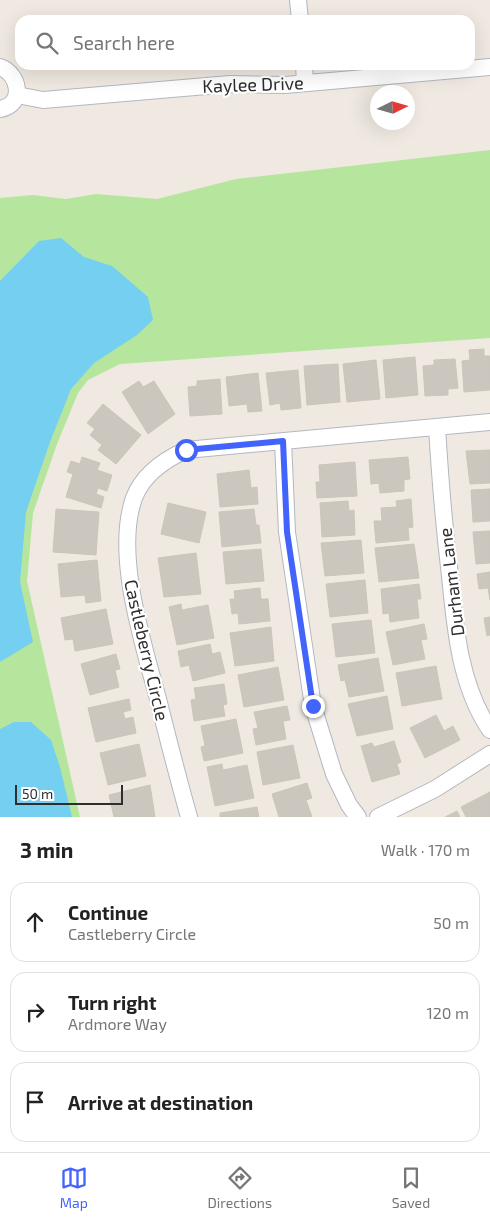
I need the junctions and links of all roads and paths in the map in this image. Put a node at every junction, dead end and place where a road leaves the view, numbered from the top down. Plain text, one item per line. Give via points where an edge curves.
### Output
1 (298, 0) edge
2 (300, 15) edge
3 (0, 67) edge
4 (490, 67) edge
5 (475, 68) edge
6 (304, 70) edge
7 (455, 70) edge
8 (305, 83) junction
9 (17, 95) junction
10 (0, 109) edge
11 (490, 422) edge
12 (436, 427) junction
13 (283, 441) junction
14 (490, 730) edge
15 (490, 754) edge
16 (189, 817) edge
17 (358, 817) edge
18 (378, 817) edge

1 - 2 street
3 - 9 street via 8,69 14,76
4 - 5 street, Kaylee Drive
6 - 8 street
7 - 8 street, Kaylee Drive
8 - 9 street, Kaylee Drive via 230,84 43,100
9 - 10 street via 12,104
11 - 12 street, Castleberry Circle
12 - 13 street, Castleberry Circle
12 - 14 street, Durham Lane via 456,639 476,707
13 - 16 street, Castleberry Circle via 186,450 162,461 135,497 128,526 129,581
13 - 17 street via 287,532 313,706 334,774
15 - 18 street via 435,789

